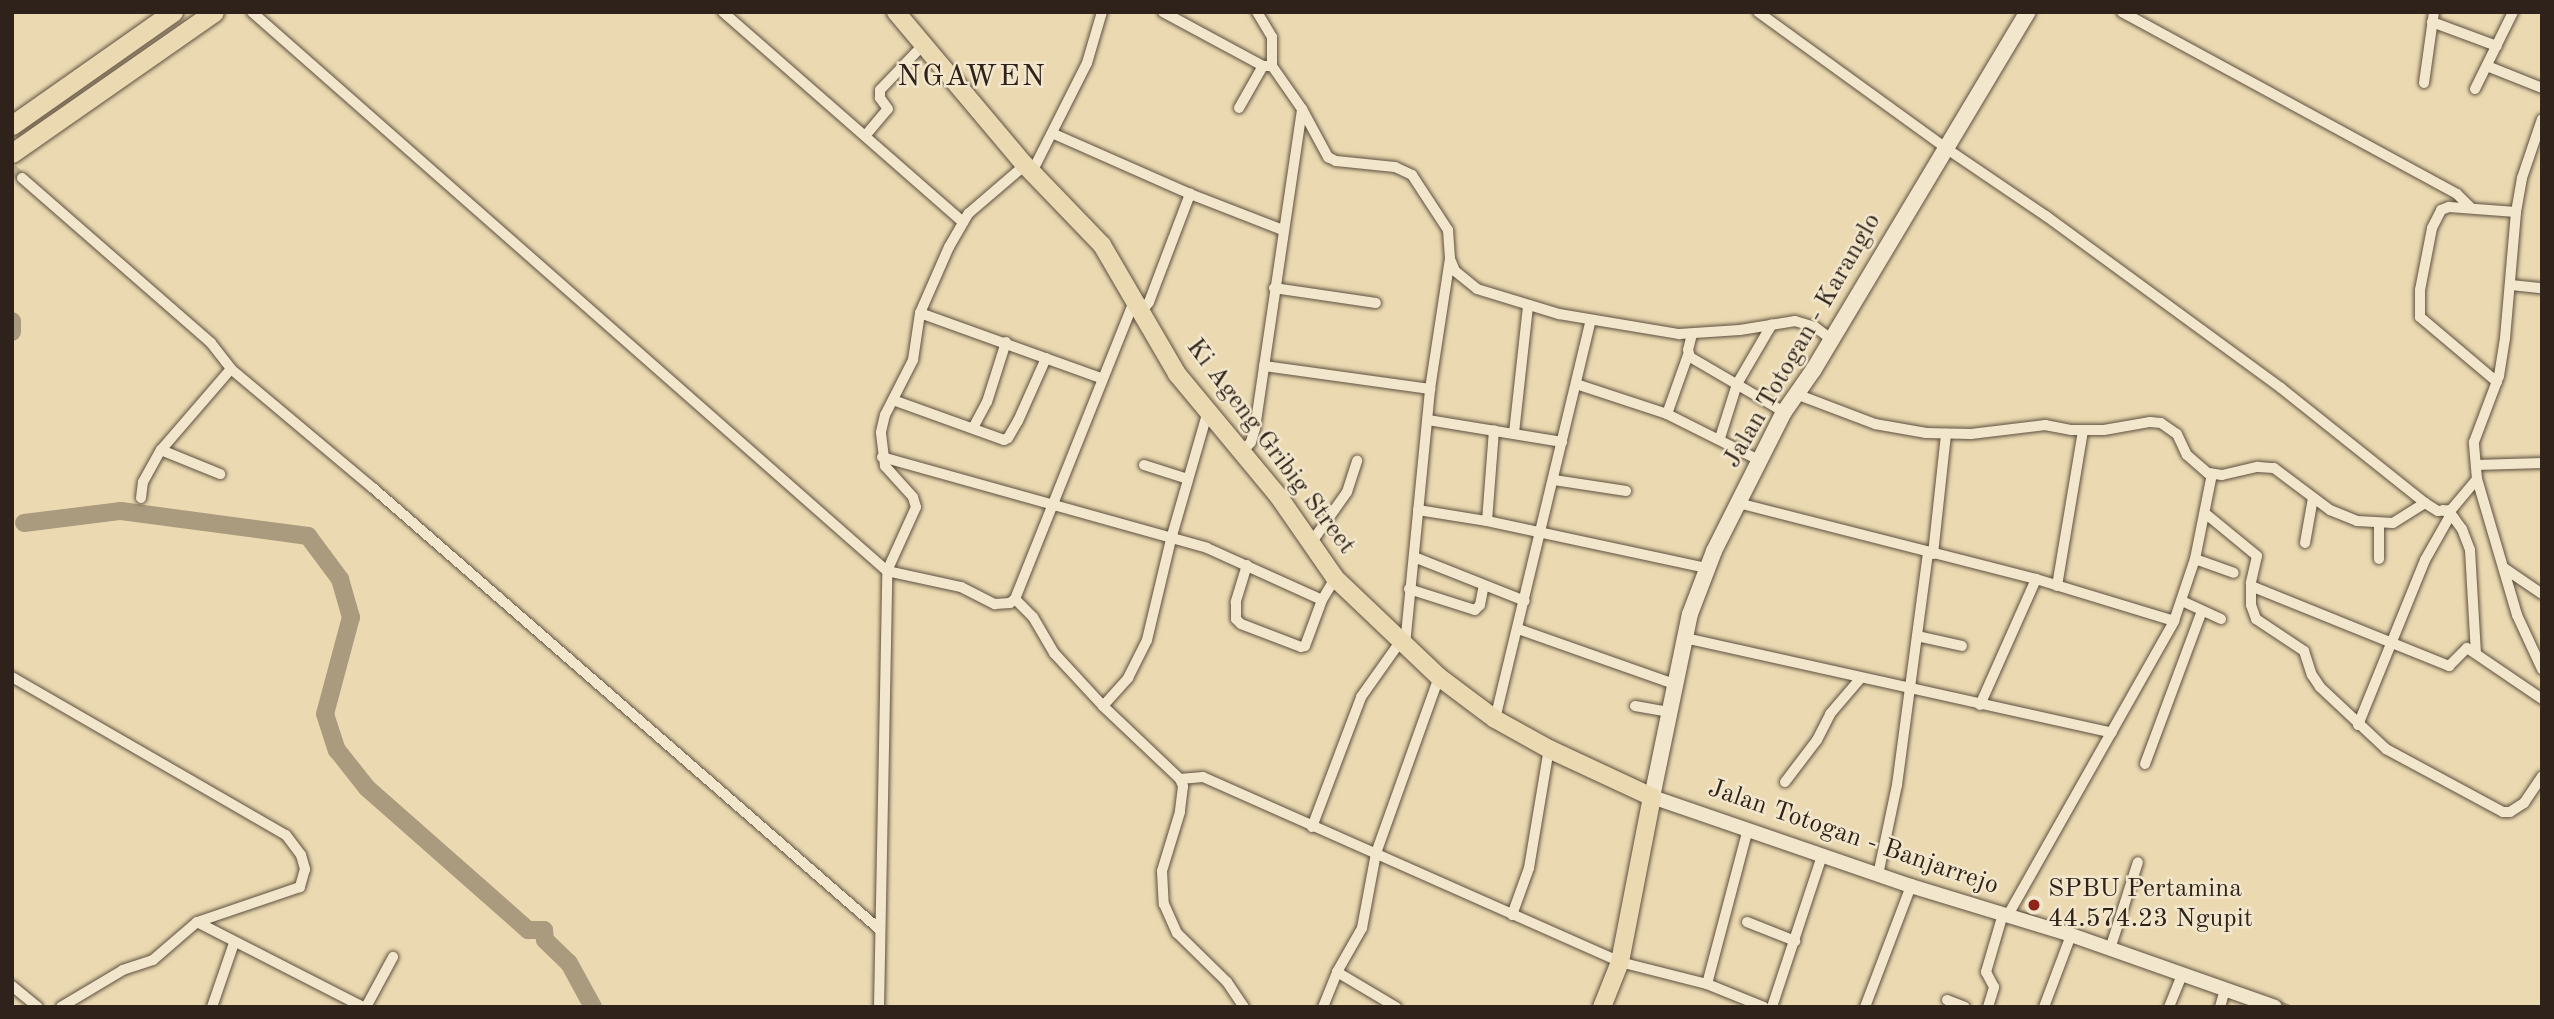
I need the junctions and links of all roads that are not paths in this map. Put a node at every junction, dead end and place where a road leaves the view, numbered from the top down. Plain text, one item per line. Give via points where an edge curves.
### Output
1 (173, 12) edge
2 (214, 12) edge
3 (252, 12) edge
4 (723, 12) edge
5 (896, 12) edge
6 (1102, 12) edge
7 (1163, 12) edge
8 (1257, 12) edge
9 (1758, 12) edge
10 (2028, 12) edge
11 (2122, 12) edge
12 (2513, 12) edge
13 (2433, 17) edge
14 (922, 46) junction
15 (2497, 46) junction
16 (1267, 66) junction
17 (2487, 66) junction
18 (2424, 83) dead end
19 (2542, 88) edge
20 (2475, 89) dead end
21 (1239, 108) dead end
22 (1302, 109) junction
23 (2542, 119) edge
24 (12, 125) edge
25 (1054, 134) junction
26 (865, 136) junction
27 (1947, 149) junction
28 (12, 153) edge
29 (1028, 169) junction
30 (22, 178) tunnel mouth
31 (1191, 194) junction
32 (2471, 208) junction
33 (2515, 212) junction
34 (963, 222) junction
35 (1283, 230) junction
36 (1450, 259) junction
37 (2511, 285) junction
38 (1274, 288) junction
39 (2542, 288) edge
40 (1376, 303) dead end
41 (1138, 305) junction
42 (1528, 306) junction
43 (920, 313) junction
44 (1591, 320) junction
45 (1772, 324) junction
46 (1692, 334) junction
47 (1831, 339) junction
48 (1006, 342) junction
49 (1688, 355) junction
50 (1046, 358) junction
51 (1264, 366) junction
52 (231, 369) junction
53 (1101, 378) junction
54 (2497, 383) junction
55 (1576, 384) junction
56 (1737, 384) junction
57 (1430, 389) junction
58 (1796, 394) junction
59 (893, 400) junction
60 (1784, 412) junction
61 (1207, 414) junction
62 (1667, 414) junction
63 (1428, 420) junction
64 (973, 428) junction
65 (1494, 430) junction
66 (2083, 431) junction
67 (1514, 433) junction
68 (1946, 434) junction
69 (1720, 438) junction
70 (1562, 442) junction
71 (161, 450) junction
72 (1242, 452) junction
73 (882, 457) junction
74 (1759, 460) junction
75 (1357, 461) dead end
76 (2542, 463) edge
77 (1144, 465) dead end
78 (2476, 465) junction
79 (220, 474) dead end
80 (2212, 474) junction
81 (1188, 479) junction
82 (2477, 479) junction
83 (1553, 480) junction
84 (1626, 491) dead end
85 (141, 498) dead end
86 (2313, 498) junction
87 (1052, 503) junction
88 (1738, 503) junction
89 (2425, 503) junction
90 (1418, 510) junction
91 (2447, 512) junction
92 (2206, 514) junction
93 (1487, 522) junction
94 (2379, 524) junction
95 (1541, 534) junction
96 (1171, 540) junction
97 (1311, 543) junction
98 (2305, 543) dead end
99 (1931, 553) junction
100 (1414, 557) junction
101 (2195, 559) junction
102 (2379, 559) dead end
103 (1247, 565) junction
104 (1707, 568) junction
105 (2504, 568) junction
106 (887, 571) junction
107 (2234, 573) dead end
108 (1335, 578) junction
109 (2036, 579) junction
110 (1484, 585) junction
111 (2057, 586) junction
112 (2251, 586) junction
113 (1409, 589) junction
114 (2542, 594) edge
115 (1015, 599) junction
116 (1322, 600) junction
117 (1525, 601) junction
118 (2182, 601) junction
119 (2202, 611) junction
120 (2221, 619) dead end
121 (2174, 621) junction
122 (1518, 629) junction
123 (1917, 636) junction
124 (1685, 638) junction
125 (2391, 642) junction
126 (1403, 644) junction
127 (1962, 646) dead end
128 (2476, 653) junction
129 (2542, 669) edge
130 (12, 677) edge
131 (1439, 677) junction
132 (1860, 679) junction
133 (1674, 684) junction
134 (1910, 690) junction
135 (2542, 699) edge
136 (1980, 705) junction
137 (1104, 706) junction
138 (1635, 706) dead end
139 (1668, 712) junction
140 (1495, 719) junction
141 (2358, 725) junction
142 (2112, 733) junction
143 (1549, 749) junction
144 (2145, 764) dead end
145 (2542, 776) edge
146 (1180, 779) junction
147 (1785, 782) dead end
148 (1653, 797) junction
149 (1312, 827) junction
150 (1748, 829) junction
151 (1376, 853) junction
152 (1822, 856) junction
153 (2138, 862) dead end
154 (1878, 875) junction
155 (1911, 886) junction
156 (2005, 914) junction
157 (1512, 915) junction
158 (197, 922) junction
159 (1747, 922) dead end
160 (878, 929) junction
161 (2071, 935) junction
162 (1795, 941) junction
163 (234, 943) junction
164 (2110, 949) junction
165 (393, 957) dead end
166 (1620, 962) junction
167 (1336, 972) junction
168 (2182, 975) junction
169 (1707, 984) junction
170 (12, 986) edge
171 (2225, 990) junction
172 (1947, 1000) dead end
173 (38, 1007) edge
174 (61, 1007) edge
175 (212, 1007) edge
176 (365, 1007) edge
177 (879, 1007) edge
178 (1244, 1007) edge
179 (1322, 1007) edge
180 (1395, 1007) edge
181 (1602, 1007) edge
182 (1764, 1007) edge
183 (1772, 1007) edge
184 (1865, 1007) edge
185 (1965, 1007) edge
186 (1988, 1007) edge
187 (2044, 1007) edge
188 (2169, 1007) edge
189 (2220, 1007) edge
190 (2275, 1007) edge

1 - 24 highway
2 - 28 highway
3 - 106 street
4 - 26 street
5 - 14 main road, Ki Ageng Gribig Street
6 - 25 street via 1087,63
7 - 16 street
8 - 16 street via 1272,37
9 - 27 street
10 - 27 main road, Jalan Totogan - Karanglo
11 - 32 street via 2457,194
12 - 15 street
13 - 15 street
13 - 18 street
14 - 26 street via 880,90 888,109
14 - 29 main road, Ki Ageng Gribig Street
15 - 17 street
16 - 21 street
16 - 22 street
17 - 19 street
17 - 20 street
22 - 35 street
22 - 36 street via 1328,157 1336,162 1395,167 1412,175 1448,230
23 - 33 street
25 - 29 street
25 - 31 street
26 - 34 street
27 - 47 main road, Jalan Totogan - Karanglo
27 - 89 street via 2270,380
29 - 34 street
29 - 41 main road, Ki Ageng Gribig Street via 1102,245
30 - 52 street via 211,343
31 - 35 street
31 - 41 street via 1149,302
32 - 33 street
32 - 54 street via 2449,207 2437,215 2418,313
33 - 37 street
34 - 43 street
35 - 38 street
36 - 42 street via 1463,279 1477,289
36 - 57 street
37 - 39 street
37 - 54 street
38 - 40 street
38 - 51 street
41 - 53 street
41 - 61 main road, Ki Ageng Gribig Street via 1177,374
42 - 44 street
42 - 67 street
43 - 48 street
43 - 59 street via 913,360
44 - 46 street
44 - 55 street
45 - 46 street
45 - 47 street via 1802,322
45 - 56 street
46 - 49 street
47 - 58 main road, Jalan Totogan - Karanglo
48 - 50 street
48 - 64 street via 987,402
49 - 56 street
49 - 62 street
50 - 53 street
50 - 64 street via 1009,438 997,440
51 - 57 street
51 - 72 street via 1255,428
52 - 71 street
52 - 160 street
53 - 87 street
54 - 78 street via 2474,442
55 - 62 street
55 - 70 street
56 - 60 street
56 - 69 street
57 - 63 street
58 - 60 main road, Jalan Totogan - Karanglo
58 - 68 street via 1892,428
59 - 64 street
59 - 73 street via 882,425
60 - 74 main road, Jalan Totogan - Karanglo
61 - 72 main road, Ki Ageng Gribig Street
61 - 81 street
62 - 69 street
63 - 65 street
63 - 90 street
65 - 67 street
65 - 93 street
66 - 68 street via 2045,425
66 - 80 street via 2161,423 2178,434 2195,463
66 - 111 street
67 - 70 street
68 - 99 street
69 - 74 street
70 - 83 street
71 - 79 street
71 - 85 street via 143,482
72 - 97 main road, Ki Ageng Gribig Street
73 - 87 street
73 - 106 street via 916,507
74 - 88 main road, Jalan Totogan - Karanglo
75 - 97 street via 1348,492
76 - 78 street
77 - 81 street
78 - 82 street
80 - 86 street via 2269,467
80 - 92 street
81 - 96 street
82 - 91 street
82 - 105 street
83 - 84 street
83 - 95 street
86 - 94 street via 2349,519
86 - 98 street
87 - 96 street
87 - 115 street
88 - 99 street
88 - 104 main road, Jalan Totogan - Karanglo
89 - 91 street
89 - 94 street via 2399,520
90 - 93 street
90 - 100 street
91 - 125 street
91 - 128 street via 2462,529 2470,550
92 - 101 street
92 - 112 street via 2257,556
93 - 95 street
94 - 102 street
95 - 104 street
95 - 117 street
96 - 103 street via 1207,548
96 - 137 street via 1147,640 1128,678
97 - 108 main road, Ki Ageng Gribig Street
99 - 109 street
99 - 123 street
100 - 110 street
100 - 113 street
101 - 107 street
101 - 118 street
103 - 116 street
103 - 116 street via 1235,612 1241,624 1305,646
104 - 124 main road, Jalan Totogan - Karanglo
105 - 114 street
105 - 129 street via 2517,615
106 - 115 street via 961,587 995,604
106 - 160 street
108 - 116 street
108 - 126 main road, Ki Ageng Gribig Street
109 - 111 street
109 - 136 street
110 - 113 street via 1475,610
110 - 117 street
111 - 121 street
112 - 125 street
112 - 141 street via 2256,619 2304,651 2316,681
113 - 126 street
115 - 137 street via 1054,653
117 - 122 street
118 - 119 street
118 - 121 street
119 - 120 street
119 - 144 street
121 - 142 street
122 - 133 street
122 - 140 street
123 - 127 street
123 - 134 street
124 - 132 street
124 - 133 main road, Jalan Totogan - Karanglo
125 - 128 street via 2448,666 2464,649
125 - 141 street
126 - 131 main road, Ki Ageng Gribig Street
126 - 149 street via 1361,696
128 - 135 street
130 - 158 street via 197,781 291,840 305,869 300,887
131 - 140 main road, Ki Ageng Gribig Street
131 - 151 street
132 - 134 street
132 - 147 street via 1830,714 1817,740
133 - 139 main road, Jalan Totogan - Karanglo
134 - 136 street
134 - 154 street
136 - 142 street
137 - 146 street
138 - 139 street
139 - 148 main road, Jalan Totogan - Karanglo
140 - 143 main road, Ki Ageng Gribig Street
141 - 145 street via 2412,765 2503,812 2524,803
142 - 156 street
143 - 148 main road, Ki Ageng Gribig Street
143 - 157 street via 1529,868
146 - 149 street via 1203,777
146 - 178 street via 1180,812 1161,871 1164,904 1177,933 1221,976
148 - 150 street, Jalan Totogan - Banjarrejo
148 - 166 main road
149 - 151 street
150 - 152 street, Jalan Totogan - Banjarrejo
150 - 169 street
151 - 157 street
151 - 167 street via 1362,928
152 - 154 street, Jalan Totogan - Banjarrejo
152 - 162 street
153 - 164 street
154 - 155 street, Jalan Totogan - Banjarrejo
155 - 156 street, Jalan Totogan - Banjarrejo
155 - 184 street
156 - 161 street, Jalan Totogan - Banjarrejo
156 - 186 street via 1986,972 1994,987
157 - 166 street
158 - 163 street
158 - 174 street via 153,960 123,970
159 - 162 street
160 - 177 street
161 - 164 street, Jalan Totogan - Banjarrejo
161 - 187 street
162 - 183 street
163 - 175 street
163 - 176 street
164 - 168 street, Jalan Totogan - Banjarrejo
165 - 176 street
166 - 169 street
166 - 181 main road
167 - 179 street
167 - 180 street
168 - 171 street, Jalan Totogan - Banjarrejo
168 - 188 street
169 - 182 street
170 - 173 street
171 - 189 street
171 - 190 street, Jalan Totogan - Banjarrejo
172 - 185 street

